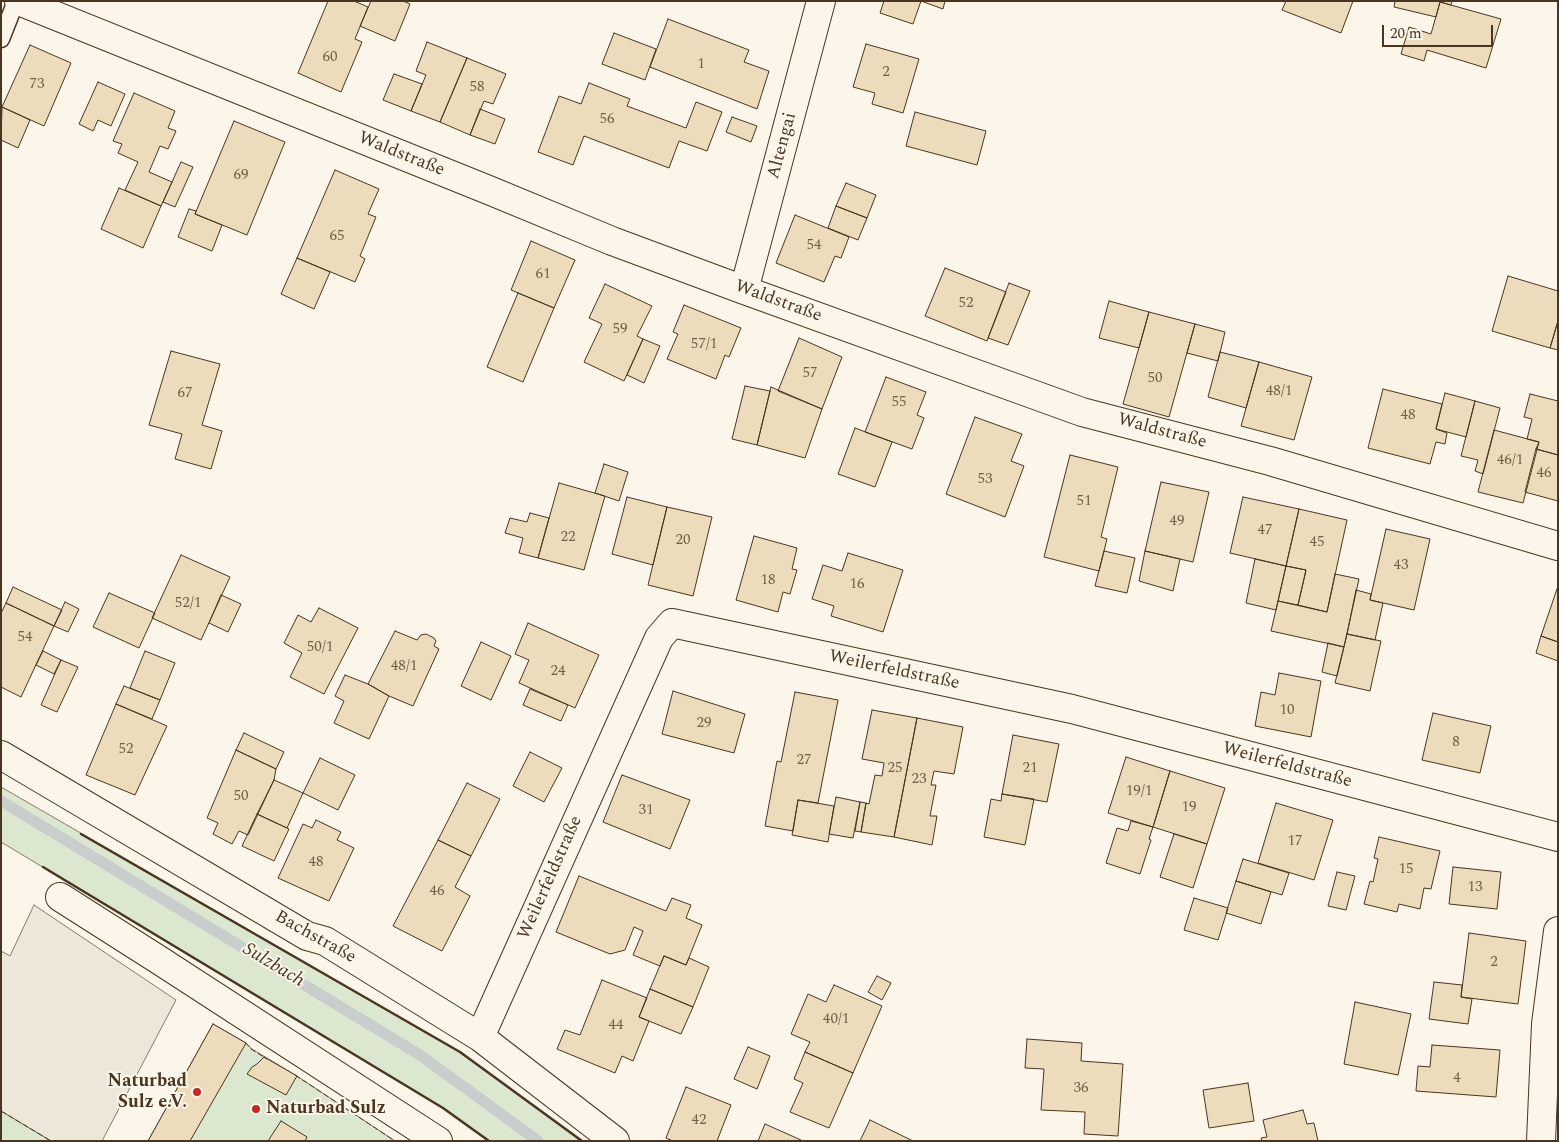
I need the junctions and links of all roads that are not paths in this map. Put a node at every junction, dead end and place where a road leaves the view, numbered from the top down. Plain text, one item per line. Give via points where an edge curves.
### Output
1 (17, 1) edge
2 (821, 1) edge
3 (1, 39) edge
4 (744, 290) junction
5 (1558, 546) edge
6 (1, 755) edge
7 (1558, 836) edge
8 (60, 898) dead end
9 (1558, 931) edge
10 (480, 1037) junction
11 (438, 1141) edge
12 (615, 1141) edge
13 (1541, 1141) edge

1 - 3 lane
1 - 4 street, Waldstraße via 612,241
2 - 4 street, Altengai
4 - 5 street, Waldstraße via 1082,412 1270,461
6 - 10 street, Bachstraße via 307,936 325,942
7 - 10 street, Weilerfeldstraße via 1072,709 672,623 659,638
8 - 11 street
9 - 13 street via 1546,1024
10 - 12 street, Bachstraße

